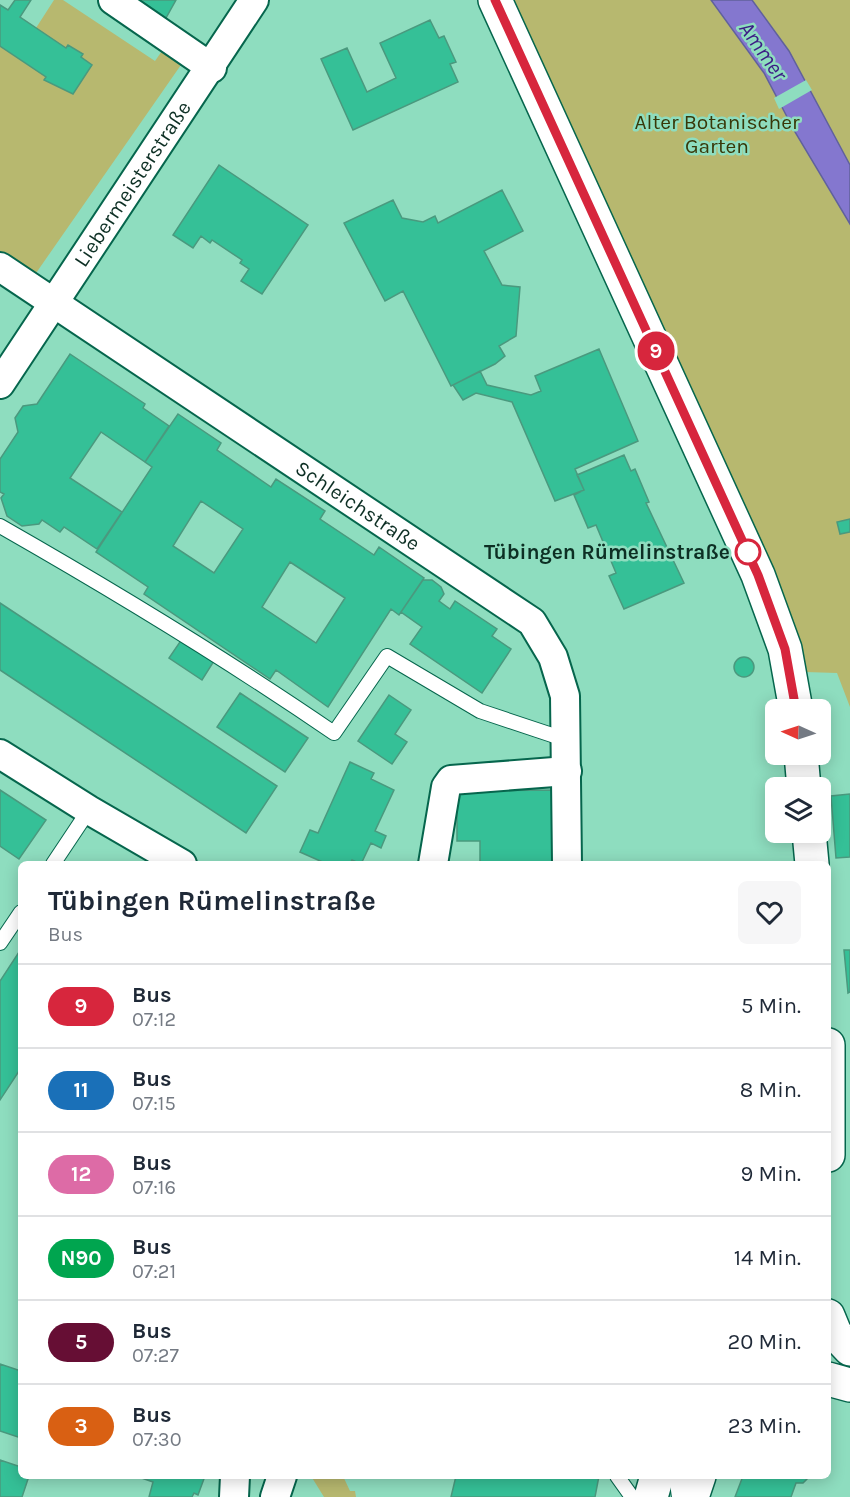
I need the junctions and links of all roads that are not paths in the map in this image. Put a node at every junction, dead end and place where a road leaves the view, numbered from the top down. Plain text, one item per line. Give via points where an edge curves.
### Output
1 (113, 0) edge
2 (254, 0) edge
3 (495, 0) edge
4 (212, 68) junction
5 (0, 267) edge
6 (55, 302) junction
7 (0, 384) edge
8 (0, 526) edge
9 (794, 699) edge
10 (567, 740) junction
11 (0, 754) edge
12 (567, 771) junction
13 (88, 810) junction
14 (810, 843) edge
15 (54, 861) edge
16 (177, 861) edge
17 (434, 861) edge
18 (567, 861) edge
19 (812, 861) edge
20 (18, 916) edge
21 (0, 943) edge
22 (831, 1323) edge
23 (850, 1349) edge
24 (235, 1479) edge
25 (281, 1479) edge
26 (620, 1479) edge
27 (656, 1479) edge
28 (676, 1479) edge
29 (698, 1479) edge
30 (234, 1497) edge
31 (275, 1497) edge
32 (632, 1497) edge
33 (651, 1497) edge
34 (679, 1497) edge
35 (692, 1497) edge

1 - 4 street
2 - 4 street, Liebermeisterstraße
3 - 9 main road via 758,575 785,649
4 - 6 street, Liebermeisterstraße
5 - 6 street
6 - 7 street, Liebermeisterstraße
6 - 10 street, Schleichstraße via 532,622 559,669 566,696
8 - 10 lane via 247,674 334,733 387,656 480,711
10 - 12 street, Schleichstraße
11 - 13 street
12 - 17 street via 452,780 446,787
12 - 18 street, Schleichstraße
13 - 15 lane
13 - 16 street
14 - 19 main road
20 - 21 lane
22 - 23 main road
24 - 30 street
25 - 31 street
26 - 32 lane
27 - 33 main road
28 - 34 lane
29 - 35 main road

